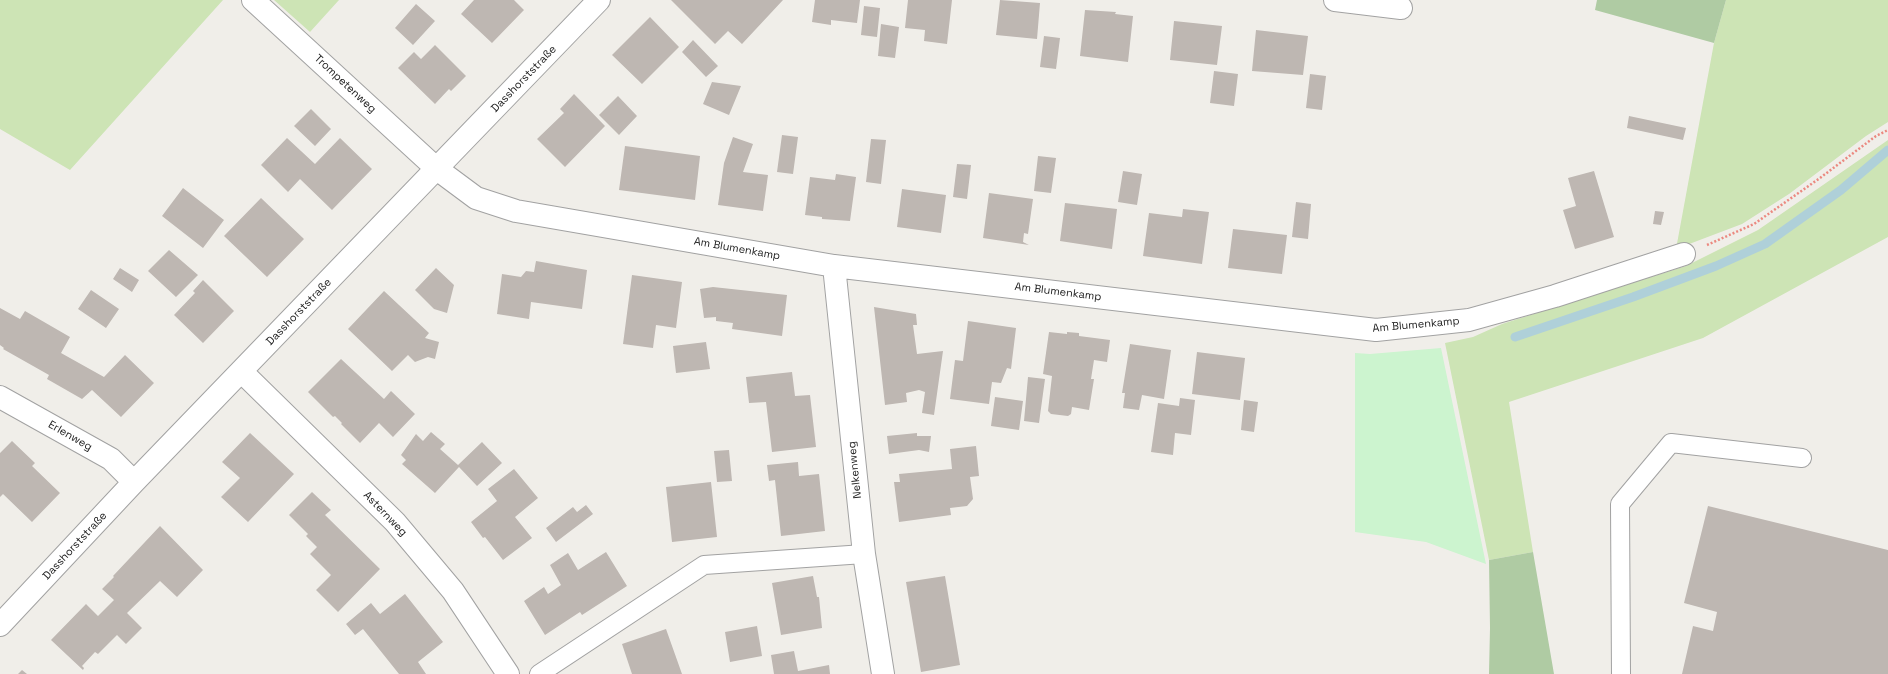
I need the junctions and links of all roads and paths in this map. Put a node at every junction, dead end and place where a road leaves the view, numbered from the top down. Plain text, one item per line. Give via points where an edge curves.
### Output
1 (253, 0) edge
2 (599, 0) edge
3 (1335, 0) edge
4 (1400, 8) dead end
5 (1888, 130) edge
6 (437, 169) junction
7 (1684, 254) joint
8 (834, 266) junction
9 (242, 372) junction
10 (0, 397) edge
11 (1802, 458) dead end
12 (134, 482) junction
13 (864, 554) junction
14 (0, 625) edge
15 (508, 674) edge
16 (539, 674) edge
17 (883, 674) edge
18 (1621, 674) edge

1 - 6 street, Trompetenweg
2 - 6 street, Dasshorststraße
3 - 4 street
5 - 7 path via 1754,224
6 - 8 street, Am Blumenkamp via 476,198 516,211
6 - 9 street, Dasshorststraße
7 - 8 street, Am Blumenkamp via 1555,296 1469,320 1376,330
8 - 13 street, Nelkenweg
9 - 12 street, Dasshorststraße
9 - 15 street, Asternweg via 395,522 453,592
10 - 12 street, Erlenweg via 111,459
11 - 18 lane via 1671,442 1620,504
12 - 14 street, Dasshorststraße
13 - 16 lane via 704,566
13 - 17 street, Nelkenweg

